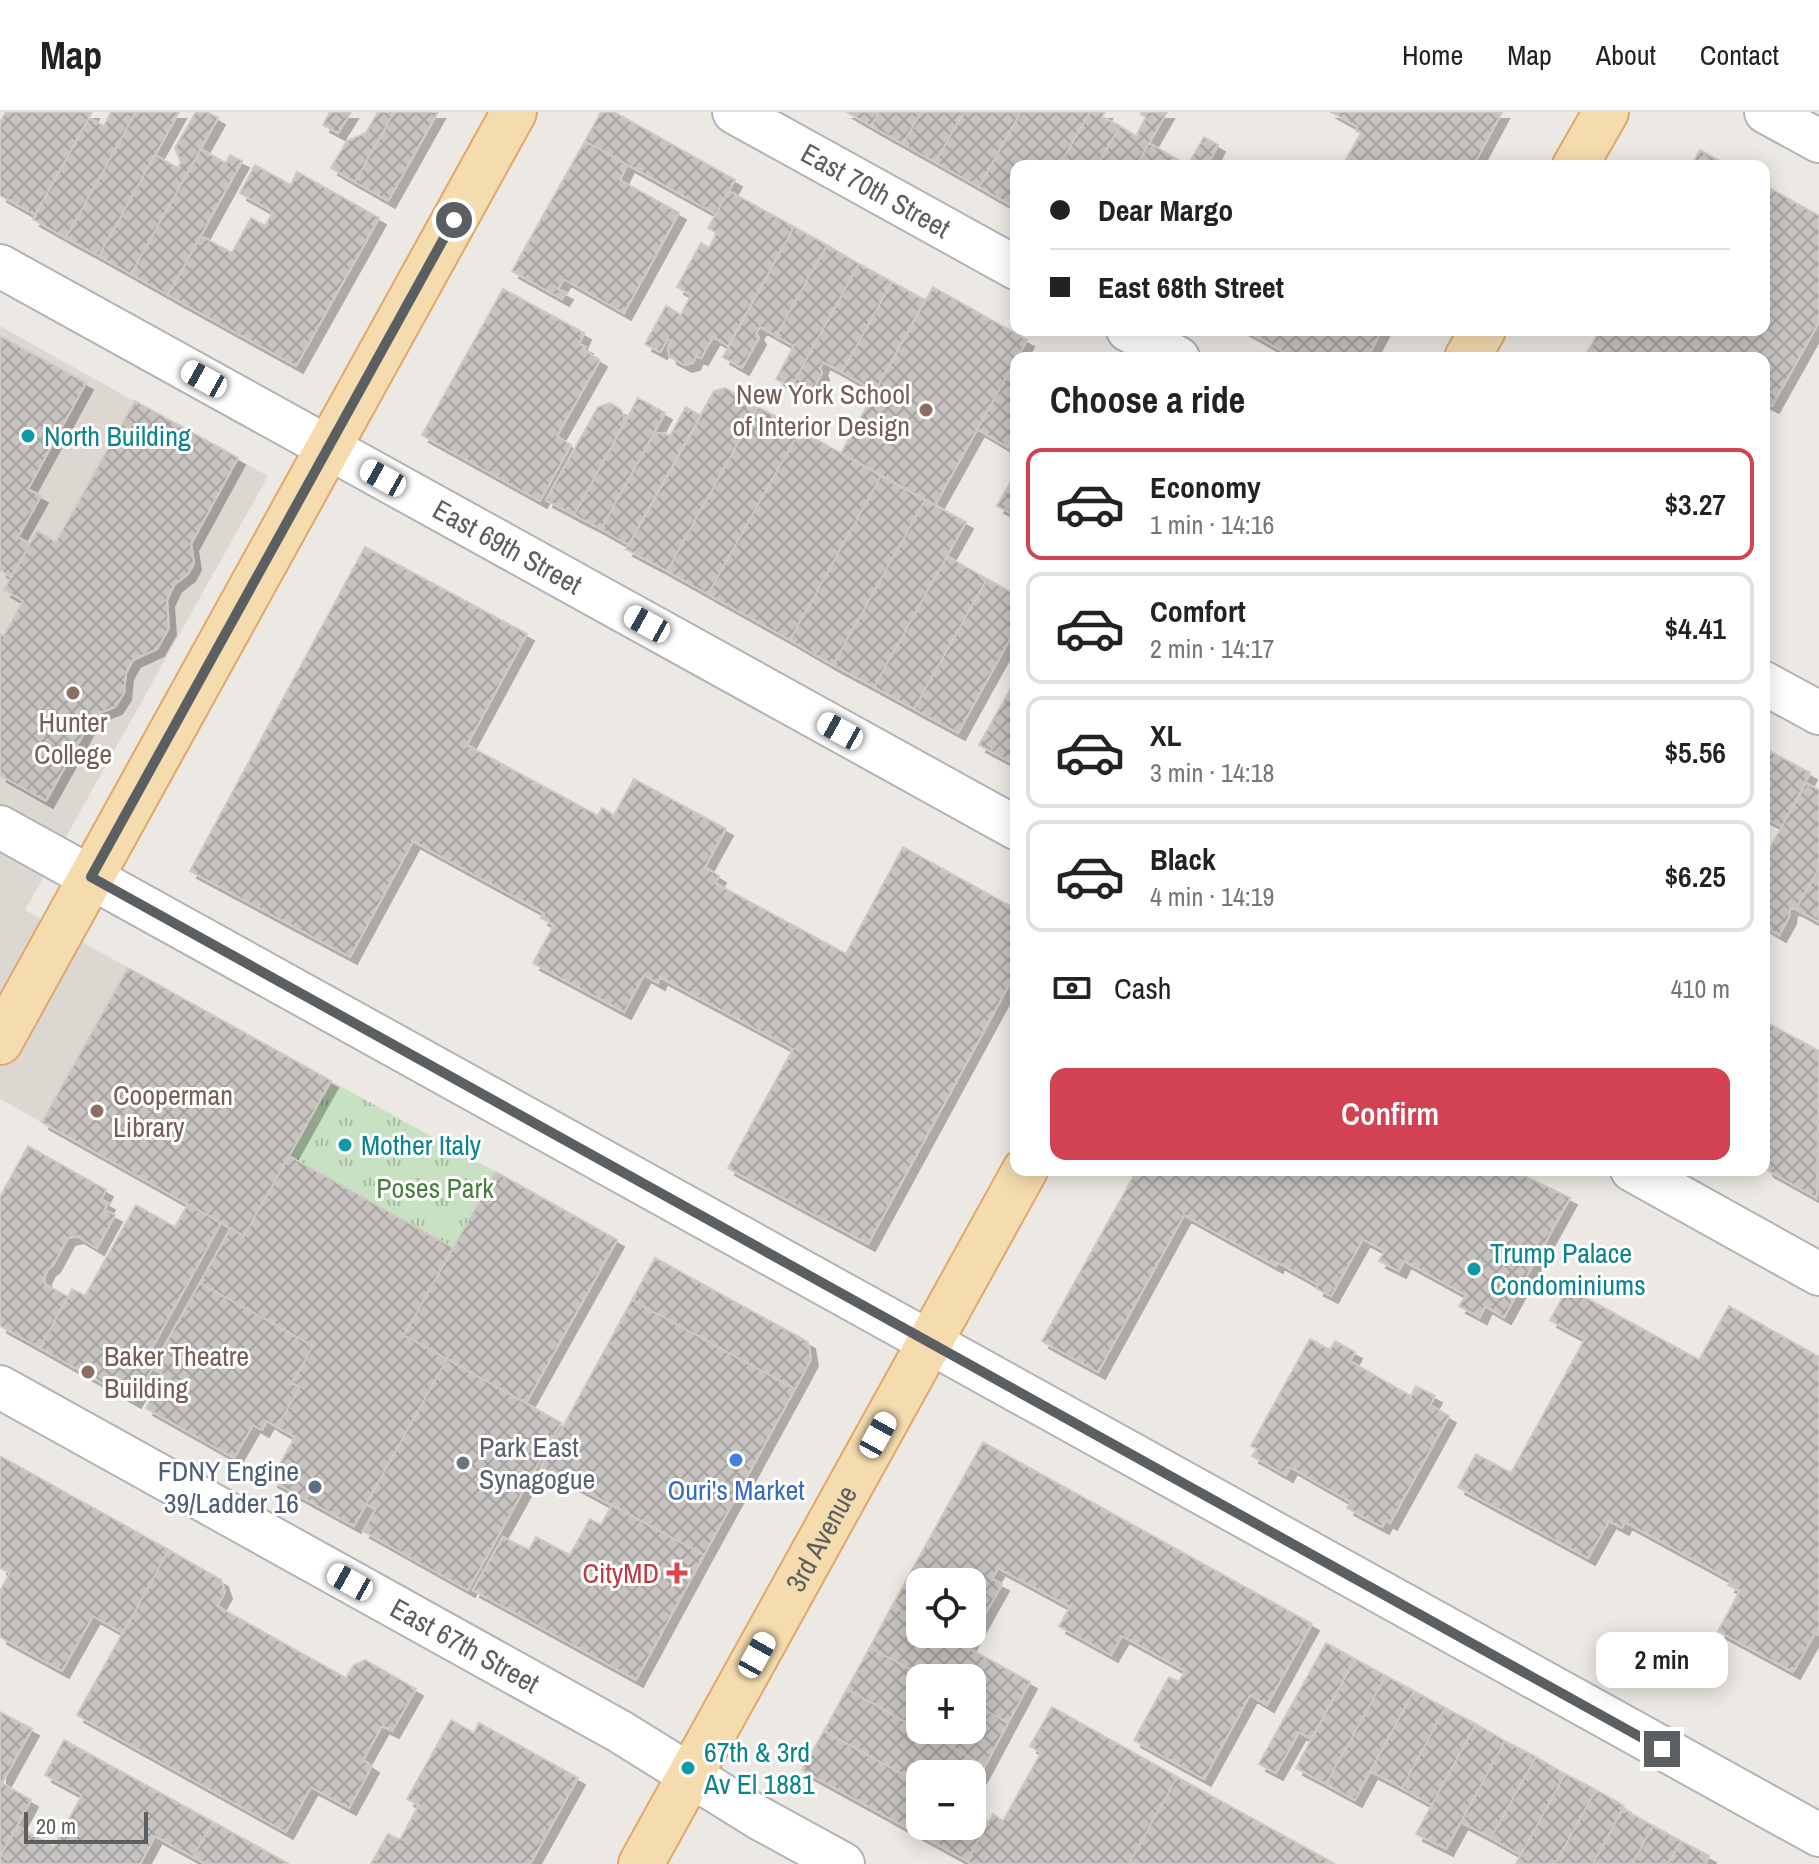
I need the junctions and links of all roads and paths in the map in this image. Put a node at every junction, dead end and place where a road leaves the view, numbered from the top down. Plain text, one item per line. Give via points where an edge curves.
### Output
1 (514, 112) edge
2 (734, 112) edge
3 (1606, 112) edge
4 (1766, 112) edge
5 (1819, 141) edge
6 (1578, 160) edge
7 (1010, 265) edge
8 (0, 266) edge
9 (1139, 336) edge
10 (1167, 352) edge
11 (329, 448) junction
12 (1770, 686) edge
13 (1819, 713) edge
14 (1010, 825) edge
15 (0, 827) edge
16 (91, 877) junction
17 (0, 1042) edge
18 (1022, 1176) edge
19 (1643, 1176) edge
20 (1819, 1274) edge
21 (929, 1342) junction
22 (0, 1387) edge
23 (690, 1776) junction
24 (1819, 1835) edge
25 (641, 1864) edge
26 (843, 1864) edge

1 - 11 main road
2 - 7 street, East 70th Street
3 - 6 main road
4 - 5 street
8 - 11 street, East 69th Street
9 - 10 street
11 - 14 street, East 69th Street
11 - 16 main road
12 - 13 street
15 - 16 street
16 - 17 main road
16 - 21 street
18 - 21 main road, 3rd Avenue
19 - 20 street
21 - 23 main road, 3rd Avenue
21 - 24 street
22 - 23 street, East 67th Street via 619,1731
23 - 25 main road, 3rd Avenue
23 - 26 street, East 67th Street

